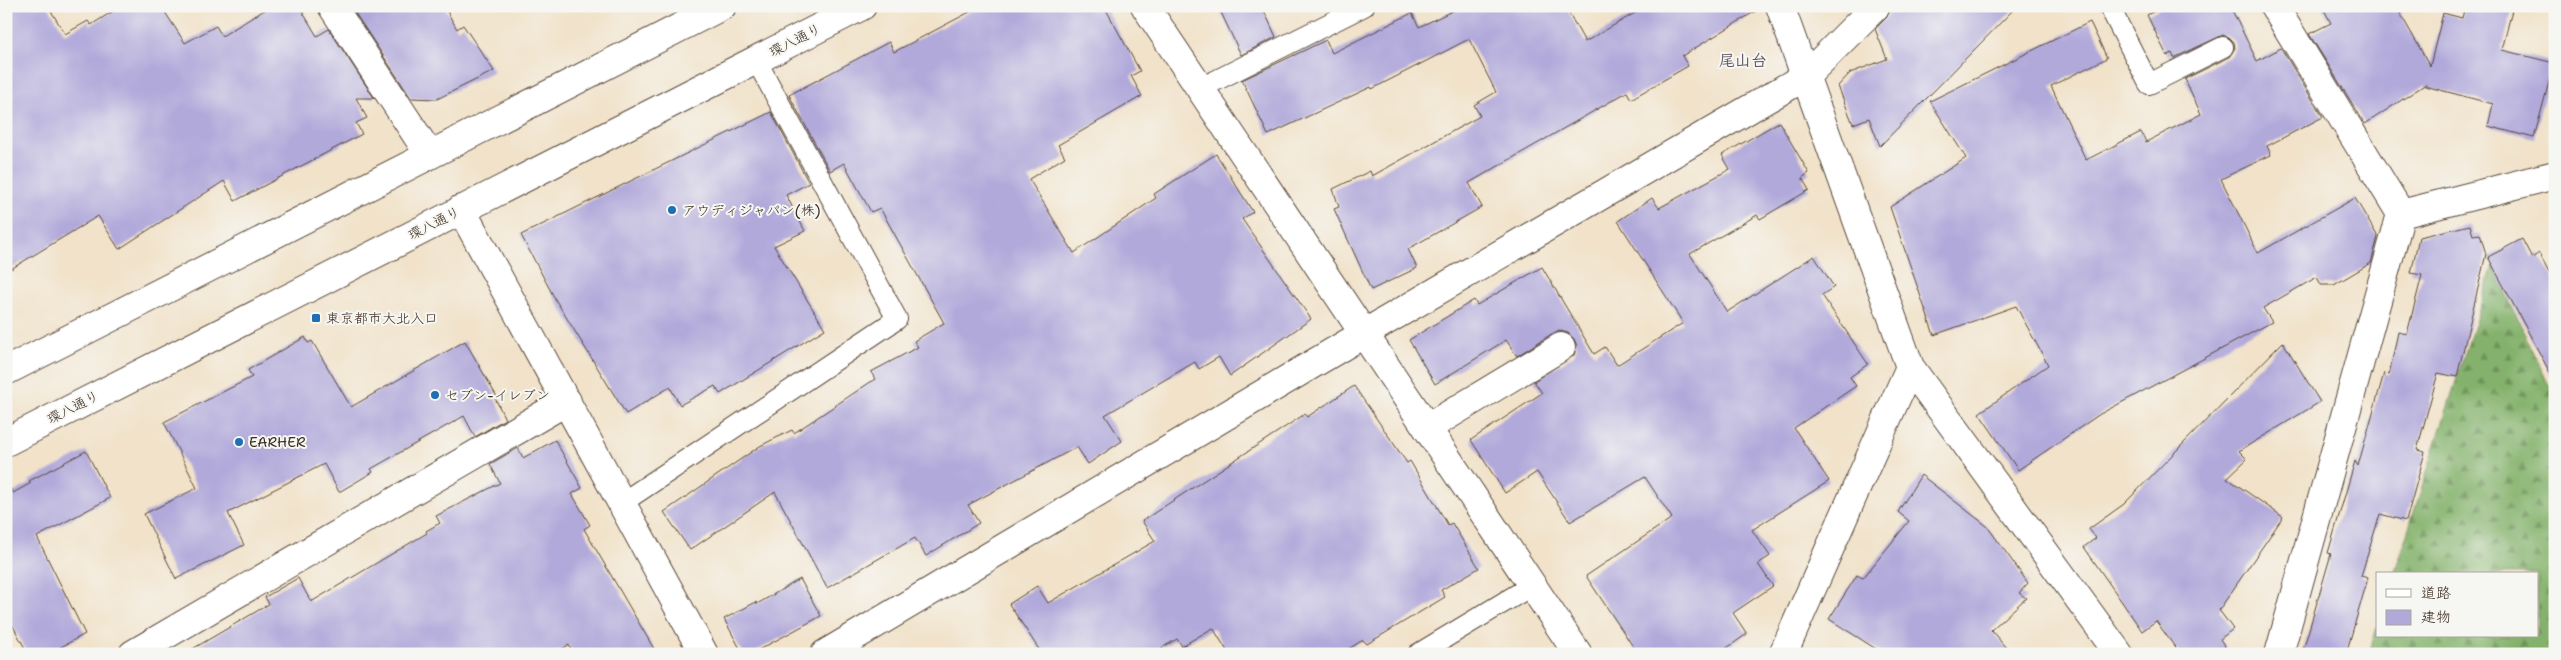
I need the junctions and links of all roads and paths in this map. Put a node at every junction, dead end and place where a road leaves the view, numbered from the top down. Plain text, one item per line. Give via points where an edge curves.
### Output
1 (332, 6) edge
2 (722, 6) edge
3 (862, 6) edge
4 (1145, 6) edge
5 (1364, 6) edge
6 (1780, 6) edge
7 (1876, 6) edge
8 (2109, 6) edge
9 (2274, 6) edge
10 (2223, 47) dead end
11 (756, 60) junction
12 (1806, 76) junction
13 (1200, 88) junction
14 (430, 154) junction
15 (2555, 174) edge
16 (462, 209) junction
17 (2400, 214) junction
18 (1365, 333) junction
19 (1561, 348) dead end
20 (1910, 367) junction
21 (6, 371) edge
22 (567, 401) junction
23 (1427, 428) junction
24 (6, 442) edge
25 (623, 502) junction
26 (1531, 586) junction
27 (133, 654) edge
28 (704, 654) edge
29 (825, 654) edge
30 (1418, 654) edge
31 (1578, 654) edge
32 (1783, 654) edge
33 (2119, 654) edge
34 (2279, 654) edge

1 - 14 street
2 - 14 street
3 - 11 street, 環八通り
4 - 13 street
5 - 13 lane
6 - 12 street
7 - 12 street
8 - 10 lane via 2149,84
9 - 17 street
11 - 16 street, 環八通り
11 - 25 lane via 897,319
12 - 18 street
12 - 20 street
13 - 18 street
14 - 21 street
15 - 17 street
16 - 22 street
16 - 24 street, 環八通り
17 - 34 street
18 - 23 street
18 - 29 street
19 - 23 street
20 - 32 street
20 - 33 street
22 - 25 street
22 - 27 street
23 - 26 street
25 - 28 street
26 - 30 lane
26 - 31 street

